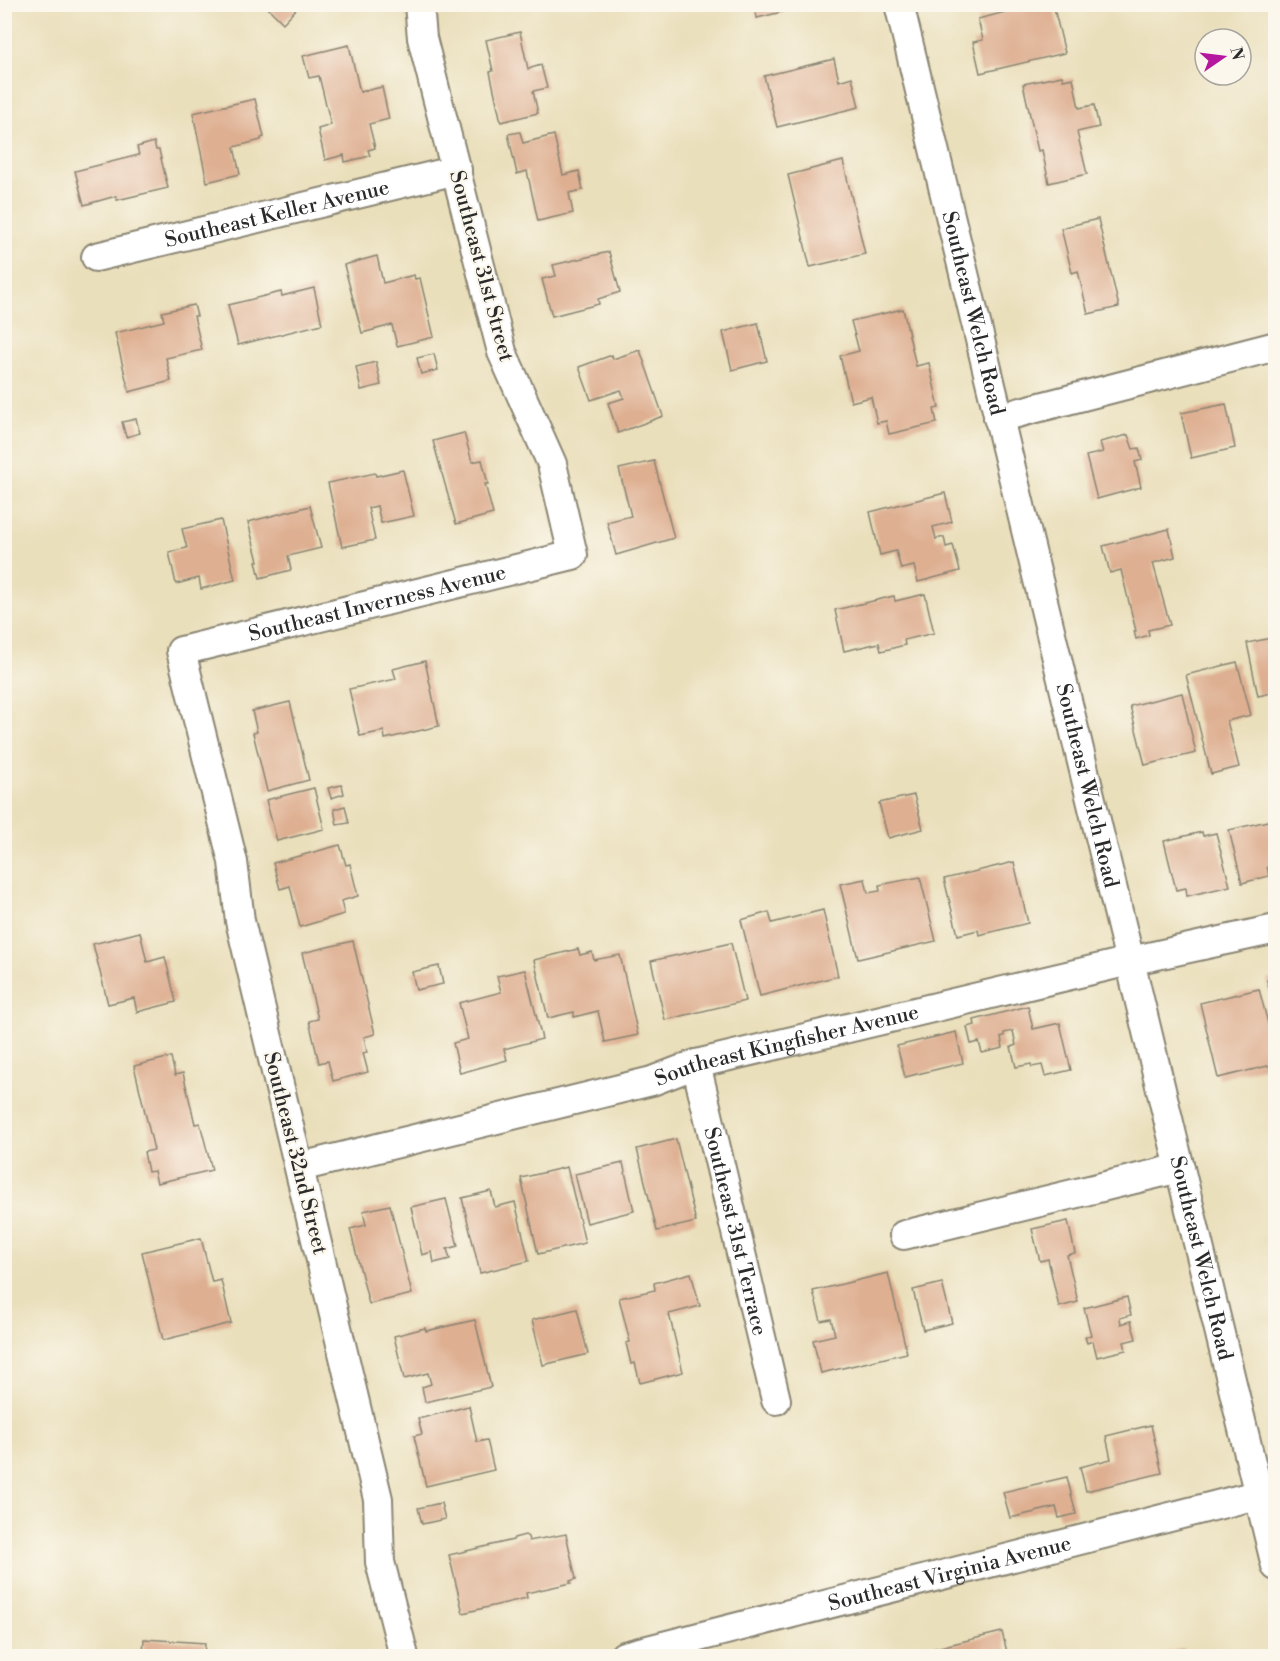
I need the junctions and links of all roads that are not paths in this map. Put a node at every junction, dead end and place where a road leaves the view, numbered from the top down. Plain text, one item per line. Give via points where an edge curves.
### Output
1 (419, 4) edge
2 (899, 4) edge
3 (457, 170) junction
4 (96, 257) dead end
5 (1275, 345) edge
6 (998, 418) junction
7 (573, 555) joint
8 (181, 651) joint
9 (1275, 929) edge
10 (1130, 961) junction
11 (696, 1064) junction
12 (300, 1167) junction
13 (1180, 1168) junction
14 (904, 1235) dead end
15 (776, 1400) dead end
16 (1267, 1492) edge
17 (1275, 1566) edge
18 (404, 1656) edge
19 (624, 1656) edge

1 - 3 street, Southeast 31st Street via 422,38
2 - 6 street, Southeast Welch Road
3 - 4 street, Southeast Keller Avenue
3 - 7 street, Southeast 31st Street via 502,352 552,464
5 - 6 street
6 - 10 street, Southeast Welch Road
7 - 8 street, Southeast Inverness Avenue
8 - 12 street, Southeast 32nd Street via 233,862 240,921
9 - 10 street, Southeast Kingfisher Avenue
10 - 11 street, Southeast Kingfisher Avenue
10 - 13 street, Southeast Welch Road
11 - 12 street, Southeast Kingfisher Avenue via 652,1081
11 - 15 street, Southeast 31st Terrace
12 - 18 street, Southeast 32nd Street via 378,1499 380,1562
13 - 14 street
13 - 16 street, Southeast Welch Road
16 - 17 street, Southeast Welch Road
16 - 19 street, Southeast Virginia Avenue

